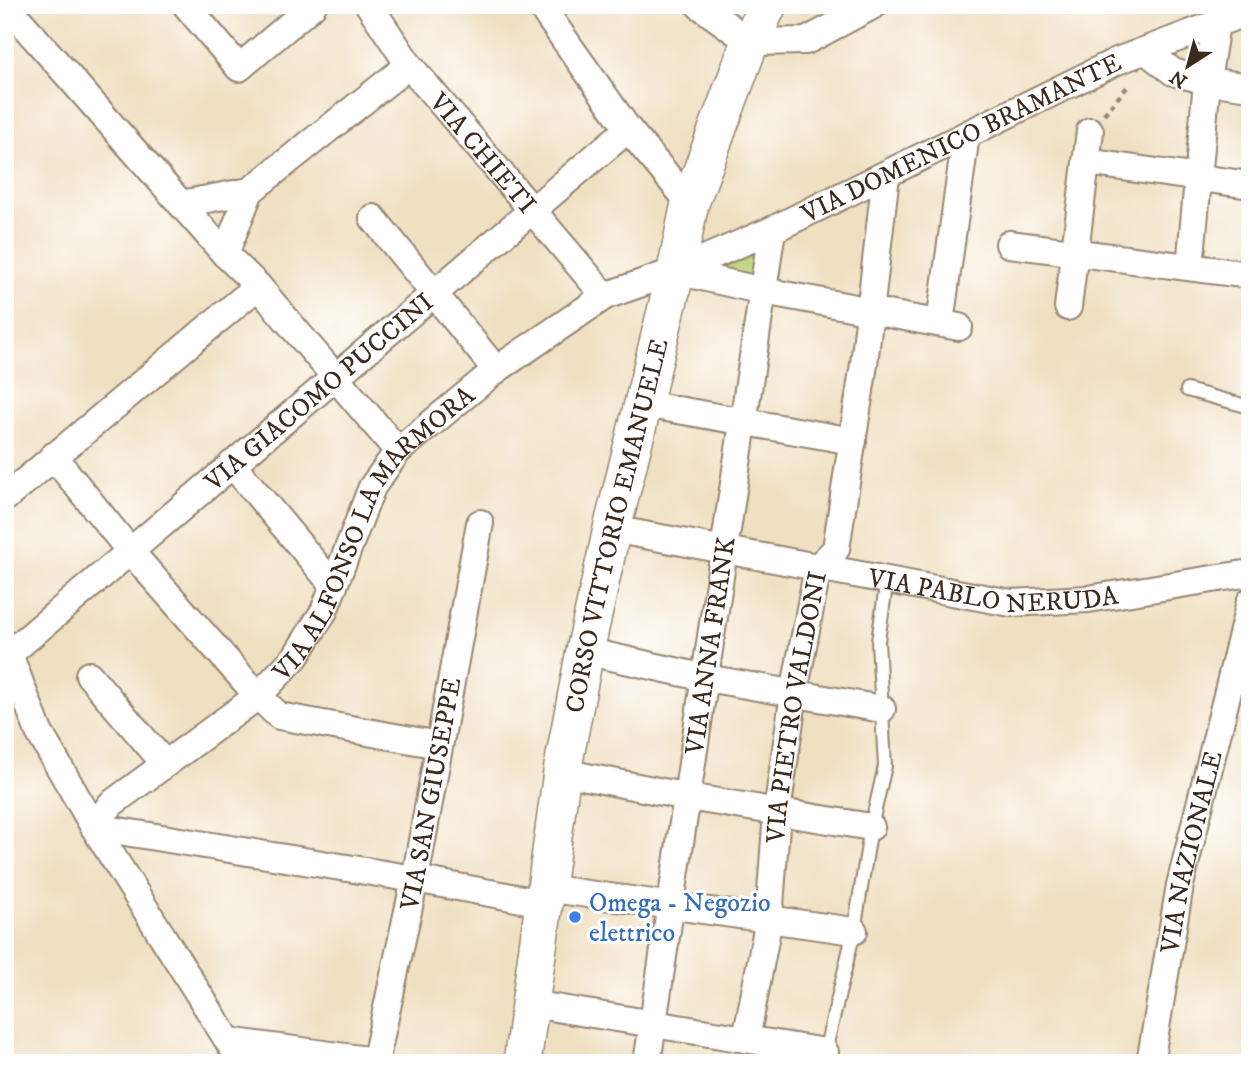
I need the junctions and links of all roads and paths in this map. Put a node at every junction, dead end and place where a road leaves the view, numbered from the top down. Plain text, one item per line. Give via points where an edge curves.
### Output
1 (6, 5) edge
2 (186, 5) edge
3 (313, 5) edge
4 (369, 5) edge
5 (699, 5) edge
6 (768, 5) edge
7 (874, 5) edge
8 (549, 9) edge
9 (1250, 12) edge
10 (1216, 24) junction
11 (750, 42) junction
12 (1151, 55) junction
13 (409, 65) junction
14 (1207, 81) junction
15 (1250, 86) edge
16 (628, 129) junction
17 (1090, 131) joint
18 (966, 135) junction
19 (1086, 162) junction
20 (886, 175) junction
21 (1199, 177) junction
22 (1250, 185) edge
23 (250, 191) junction
24 (690, 203) junction
25 (181, 204) junction
26 (531, 210) junction
27 (373, 218) dead end
28 (772, 230) junction
29 (1009, 244) dead end
30 (225, 254) junction
31 (1074, 254) junction
32 (1190, 267) junction
33 (676, 271) junction
34 (1250, 275) edge
35 (258, 286) junction
36 (763, 291) junction
37 (435, 292) junction
38 (605, 296) junction
39 (1068, 307) dead end
40 (871, 311) junction
41 (496, 370) junction
42 (335, 377) junction
43 (1187, 390) dead end
44 (644, 404) junction
45 (1250, 407) edge
46 (743, 423) junction
47 (853, 441) junction
48 (398, 451) junction
49 (53, 456) junction
50 (232, 464) junction
51 (5, 498) edge
52 (480, 523) dead end
53 (612, 529) junction
54 (725, 550) junction
55 (130, 551) junction
56 (818, 566) junction
57 (1250, 573) edge
58 (887, 579) junction
59 (334, 586) junction
60 (1250, 602) edge
61 (1246, 631) edge
62 (7, 649) edge
63 (585, 651) junction
64 (89, 675) dead end
65 (706, 678) junction
66 (794, 693) junction
67 (258, 696) junction
68 (882, 709) junction
69 (439, 745) junction
70 (165, 764) junction
71 (562, 772) junction
72 (688, 797) junction
73 (777, 812) junction
74 (94, 827) junction
75 (871, 827) junction
76 (415, 879) junction
77 (544, 895) junction
78 (670, 905) junction
79 (769, 919) junction
80 (854, 931) junction
81 (530, 1004) junction
82 (652, 1025) junction
83 (746, 1039) junction
84 (236, 1052) edge
85 (825, 1052) joint
86 (375, 1062) edge
87 (523, 1063) edge
88 (647, 1063) edge
89 (1150, 1063) edge

1 - 25 street
2 - 3 street via 239,68
4 - 13 street, VIA CHIETI
5 - 11 street
6 - 11 main road, CORSO VITTORIO EMANUELE
7 - 11 street via 806,41
8 - 16 street
9 - 10 street, VIA DOMENICO BRAMANTE
10 - 12 street, VIA DOMENICO BRAMANTE
10 - 14 street
11 - 24 main road, CORSO VITTORIO EMANUELE
12 - 14 street via 1173,72
12 - 17 path
12 - 18 street, VIA DOMENICO BRAMANTE via 1117,61
13 - 23 street
13 - 26 street, VIA CHIETI
14 - 15 street
14 - 21 street
16 - 24 street
16 - 26 street, VIA GIACOMO PUCCINI
17 - 19 street
18 - 20 street, VIA DOMENICO BRAMANTE
18 - 40 street via 949,325
19 - 21 street
19 - 31 street
20 - 28 street, VIA DOMENICO BRAMANTE
20 - 40 street, VIA PIETRO VALDONI
21 - 22 street
21 - 32 street
23 - 25 street
23 - 30 street
24 - 33 main road, CORSO VITTORIO EMANUELE
25 - 30 street
26 - 37 street, VIA GIACOMO PUCCINI
26 - 38 street, VIA CHIETI
27 - 37 street
28 - 33 street, VIA DOMENICO BRAMANTE
28 - 36 street, VIA ANNA FRANK
29 - 31 street
30 - 35 street
31 - 32 street
31 - 39 street
32 - 34 street
33 - 36 street
33 - 38 street, VIA ALFONSO LA MARMORA
33 - 44 main road, CORSO VITTORIO EMANUELE
35 - 42 street
35 - 49 street
36 - 40 street
36 - 46 street, VIA ANNA FRANK
37 - 41 street
37 - 42 street, VIA GIACOMO PUCCINI
38 - 41 street, VIA ALFONSO LA MARMORA
40 - 47 street, VIA PIETRO VALDONI
41 - 48 street, VIA ALFONSO LA MARMORA
42 - 48 street
42 - 50 street, VIA GIACOMO PUCCINI
43 - 45 lane
44 - 46 street
44 - 53 main road, CORSO VITTORIO EMANUELE
46 - 47 street
46 - 54 street, VIA ANNA FRANK
47 - 56 street, VIA PIETRO VALDONI via 836,548
48 - 59 street, VIA ALFONSO LA MARMORA via 372,487
49 - 51 street
49 - 55 street
50 - 55 street, VIA GIACOMO PUCCINI
50 - 59 street
52 - 69 street, VIA SAN GIUSEPPE
53 - 54 street, VIA PABLO NERUDA
53 - 63 main road, CORSO VITTORIO EMANUELE
54 - 56 street, VIA PABLO NERUDA
54 - 65 street, VIA ANNA FRANK
55 - 62 street, VIA GIACOMO PUCCINI
55 - 67 street
56 - 58 street, VIA PABLO NERUDA
56 - 66 street, VIA PIETRO VALDONI
57 - 58 street, VIA PABLO NERUDA via 1088,599 1012,603
58 - 68 lane via 878,641
59 - 67 street, VIA ALFONSO LA MARMORA via 296,656
60 - 61 street, VIA NAZIONALE
61 - 89 street, VIA NAZIONALE via 1180,885
62 - 74 street via 39,732
63 - 65 street
63 - 71 main road, CORSO VITTORIO EMANUELE
64 - 70 street
65 - 66 street
65 - 72 street, VIA ANNA FRANK
66 - 68 street
66 - 73 street, VIA PIETRO VALDONI
67 - 69 street via 279,716
67 - 70 street, VIA ALFONSO LA MARMORA
68 - 75 lane via 885,766
69 - 76 street, VIA SAN GIUSEPPE
70 - 74 street, VIA ALFONSO LA MARMORA via 111,804
71 - 72 street
71 - 77 main road, CORSO VITTORIO EMANUELE
72 - 73 street
72 - 78 street, VIA ANNA FRANK
73 - 75 street
73 - 79 street, VIA PIETRO VALDONI
74 - 76 street
74 - 84 street
75 - 80 lane
76 - 77 street
76 - 86 street, VIA SAN GIUSEPPE
77 - 78 street
77 - 81 main road, CORSO VITTORIO EMANUELE
78 - 79 street
78 - 82 street, VIA ANNA FRANK
79 - 80 street
79 - 83 street, VIA PIETRO VALDONI
80 - 85 lane
81 - 82 street
81 - 87 main road, CORSO VITTORIO EMANUELE
82 - 83 street
82 - 88 street, VIA ANNA FRANK
83 - 85 street
84 - 86 street

